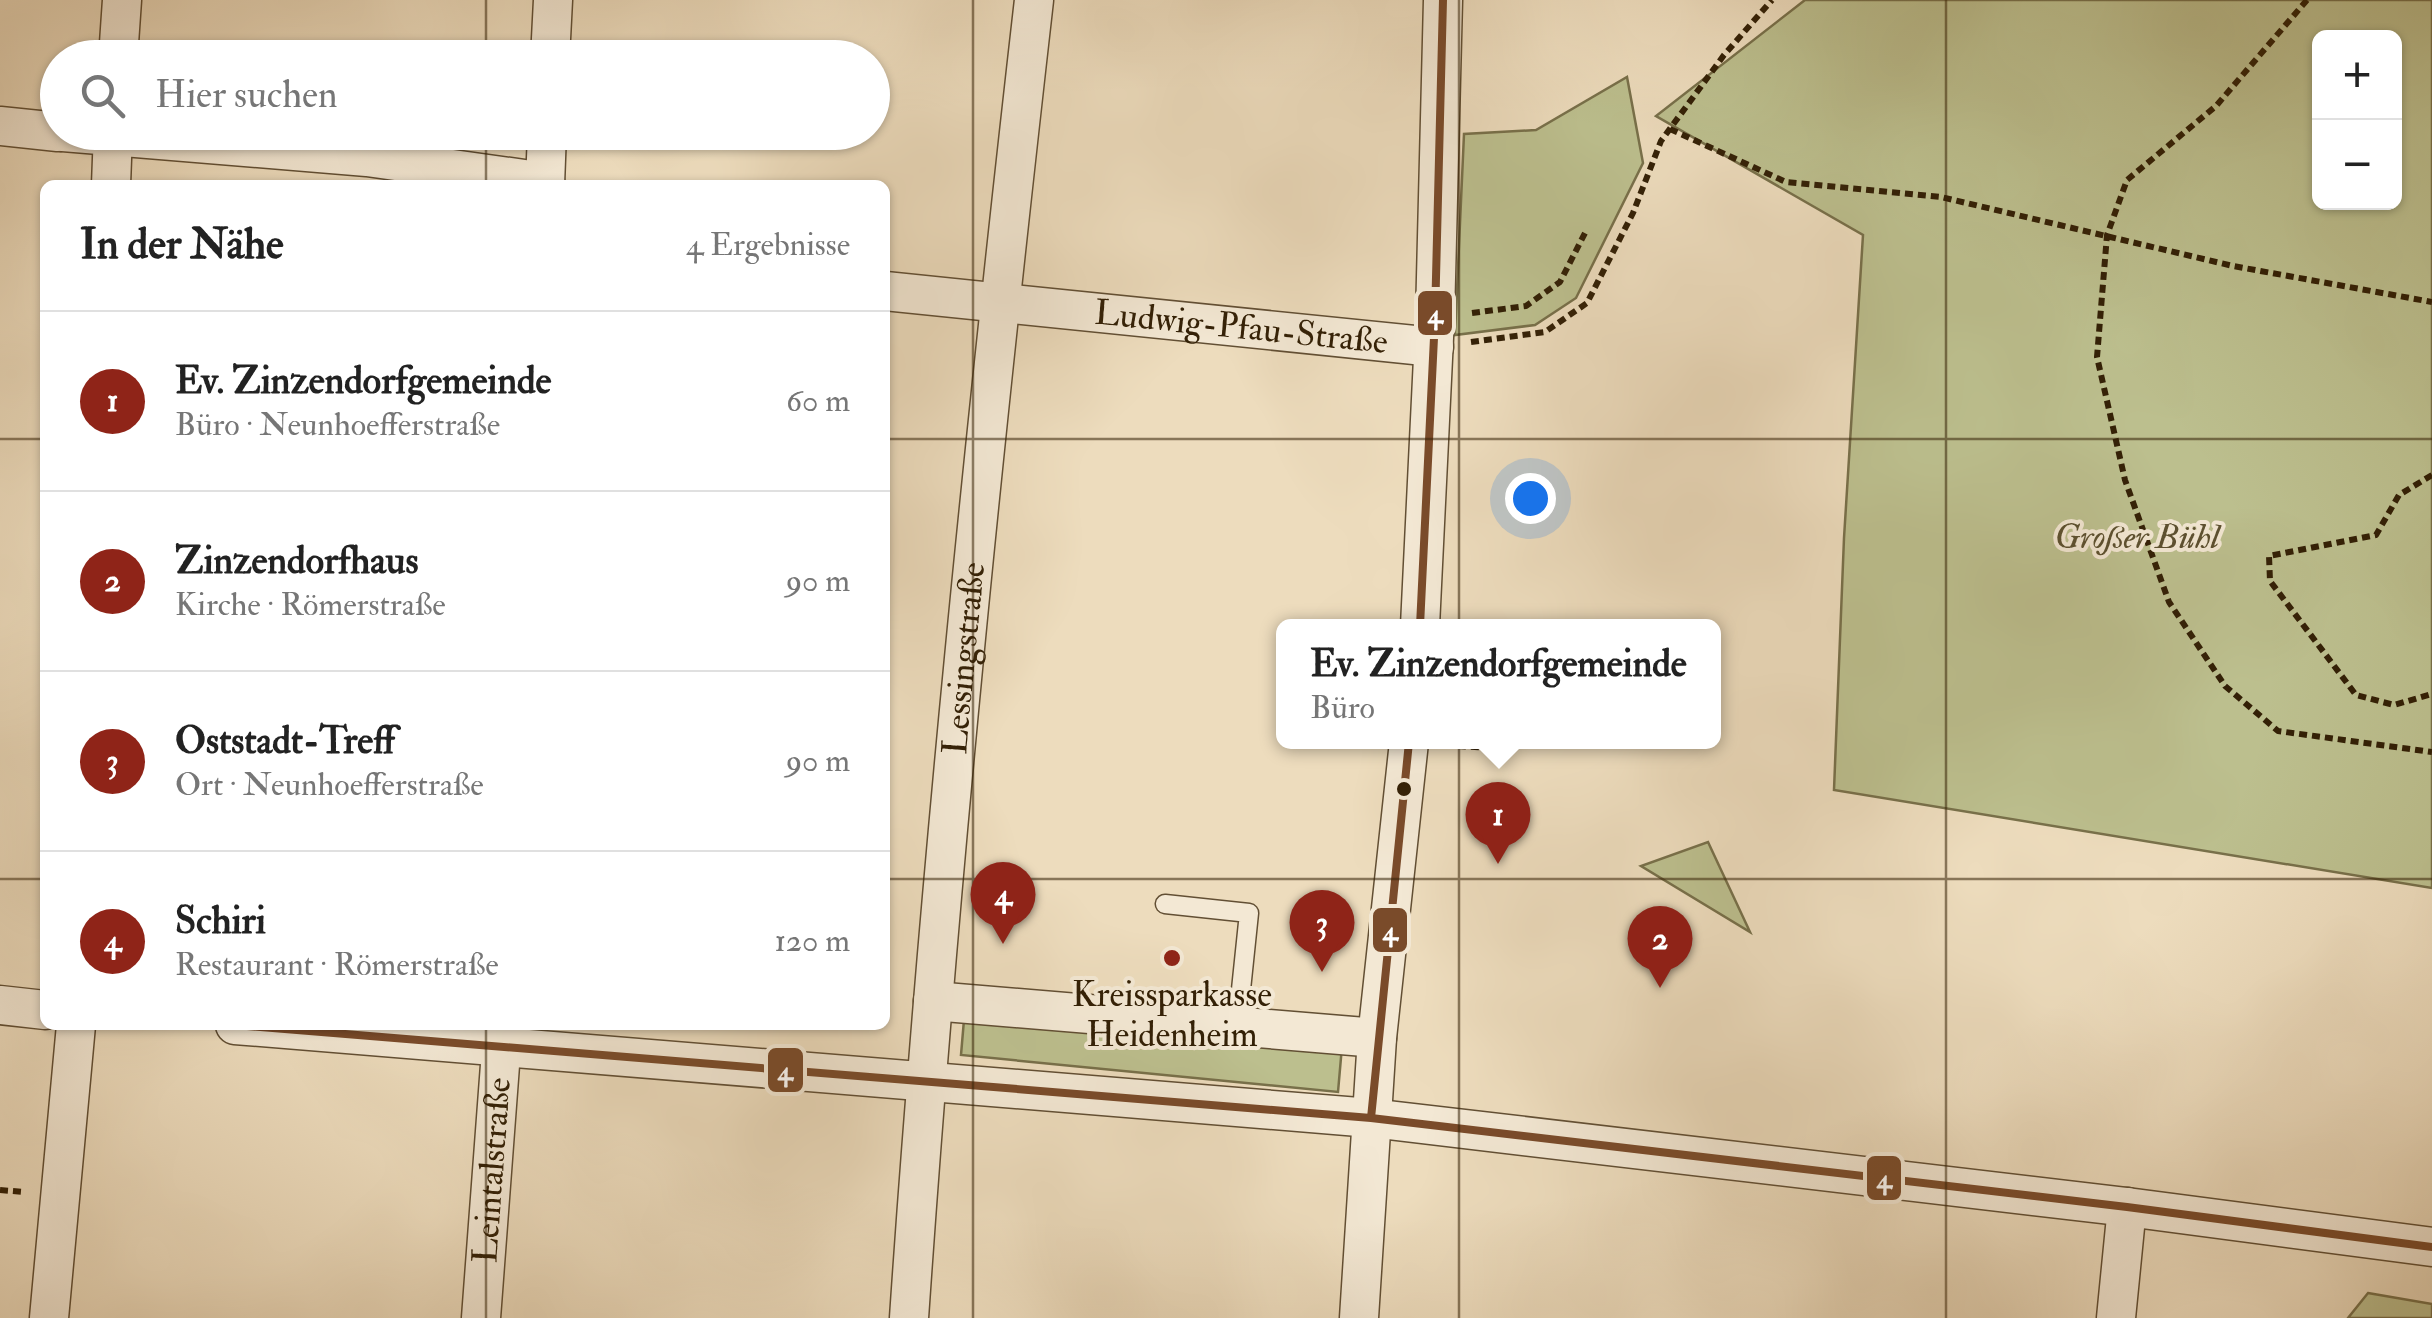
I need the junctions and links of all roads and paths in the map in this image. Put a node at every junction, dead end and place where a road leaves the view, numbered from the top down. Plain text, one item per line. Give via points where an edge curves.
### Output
1 (122, 0) edge
2 (553, 0) edge
3 (1034, 0) edge
4 (1443, 0) edge
5 (1772, 0) edge
6 (2308, 0) edge
7 (119, 40) edge
8 (551, 40) edge
9 (0, 126) edge
10 (1670, 129) junction
11 (40, 130) edge
12 (112, 150) edge
13 (286, 150) edge
14 (546, 150) edge
15 (111, 180) edge
16 (519, 180) edge
17 (545, 180) edge
18 (1586, 231) dead end
19 (2108, 235) junction
20 (890, 292) edge
21 (2432, 302) edge
22 (1000, 303) junction
23 (1435, 332) junction
24 (2432, 475) edge
25 (1420, 619) edge
26 (2432, 694) edge
27 (1408, 749) edge
28 (2432, 752) edge
29 (1502, 830) dead end
30 (1499, 850) dead end
31 (1165, 904) dead end
32 (933, 1001) junction
33 (0, 1006) edge
34 (40, 1010) edge
35 (1237, 1028) junction
36 (76, 1030) edge
37 (356, 1030) edge
38 (502, 1036) edge
39 (1378, 1038) junction
40 (925, 1079) junction
41 (1371, 1118) junction
42 (2128, 1207) junction
43 (2432, 1247) edge
44 (50, 1318) edge
45 (482, 1318) edge
46 (909, 1318) edge
47 (1359, 1318) edge
48 (2116, 1318) edge

1 - 7 street
2 - 8 street
3 - 22 street, Lessingstraße
4 - 23 street
5 - 10 path, Ludwig-Pfau-Straße
6 - 19 path via 2216,106 2126,180
9 - 11 street
10 - 19 path via 1786,182 1942,198
10 - 23 path, Ludwig-Pfau-Straße via 1587,303 1545,332
12 - 15 street
13 - 16 street
14 - 17 street
18 - 23 path via 1560,282 1526,306
19 - 21 path via 2232,266
19 - 28 path via 2097,357 2124,480 2169,602 2224,686 2278,731
20 - 22 street, Ludwig-Pfau-Straße
22 - 23 street, Ludwig-Pfau-Straße
22 - 32 street, Lessingstraße
23 - 25 street
24 - 26 path via 2398,496 2376,535 2269,556 2270,581 2356,695 2394,705
27 - 39 street
29 - 30 path
31 - 35 lane via 1248,913
32 - 35 street
32 - 40 street, Lessingstraße
33 - 34 street
35 - 39 street
36 - 44 street
37 - 38 street
38 - 40 street
38 - 45 street, Leintalstraße
39 - 41 street
40 - 41 street
40 - 46 street, Lessingstraße
41 - 42 street
41 - 47 street
42 - 43 street
42 - 48 street

